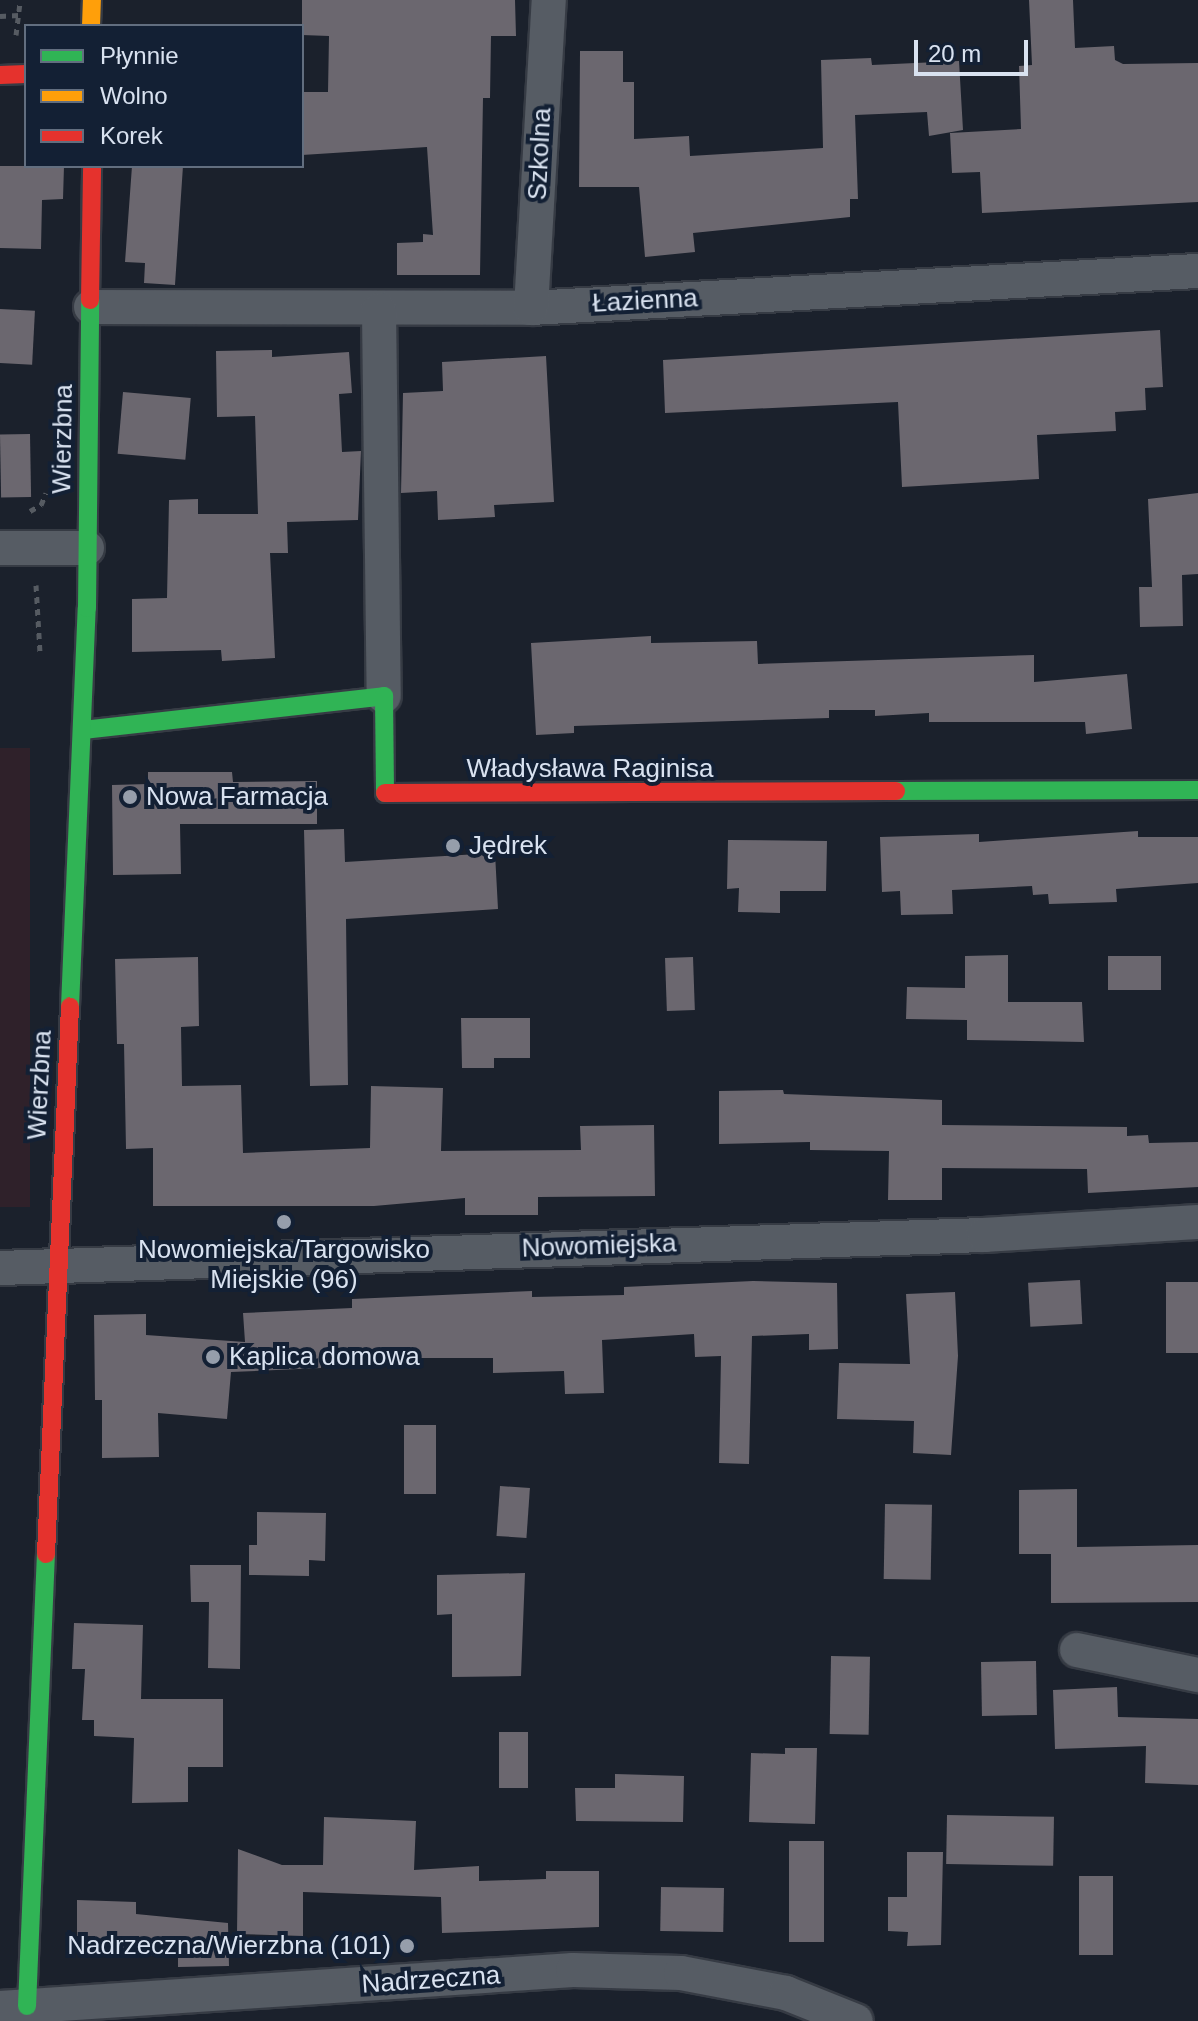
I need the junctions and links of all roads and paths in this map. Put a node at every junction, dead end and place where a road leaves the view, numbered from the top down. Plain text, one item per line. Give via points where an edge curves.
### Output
1 (20, 0) edge
2 (92, 0) edge
3 (549, 0) edge
4 (0, 16) edge
5 (91, 24) edge
6 (24, 74) edge
7 (0, 75) edge
8 (92, 168) edge
9 (1198, 271) edge
10 (91, 307) junction
11 (531, 308) junction
12 (379, 310) junction
13 (0, 548) edge
14 (87, 548) junction
15 (384, 696) junction
16 (83, 730) junction
17 (1198, 790) edge
18 (1198, 1222) edge
19 (58, 1265) junction
20 (0, 1268) edge
21 (1077, 1650) dead end
22 (1198, 1675) edge
23 (14, 2007) edge
24 (856, 2021) edge

1 - 4 path via 19,16
2 - 5 street
3 - 11 street, Szkolna
6 - 7 street
8 - 10 street, Wierzbna
9 - 11 street, Łazienna
10 - 12 street, Łazienna
10 - 14 street, Wierzbna
11 - 12 street, Łazienna
12 - 15 street
13 - 14 street
14 - 16 street, Wierzbna
15 - 16 street
15 - 17 street, Władysława Raginisa via 385,794
16 - 19 street, Wierzbna
18 - 19 street, Nowomiejska via 984,1235
19 - 20 street, Nowomiejska
19 - 23 street, Wierzbna
21 - 22 street
23 - 24 street, Nadrzeczna via 573,1970 681,1973 786,1993

